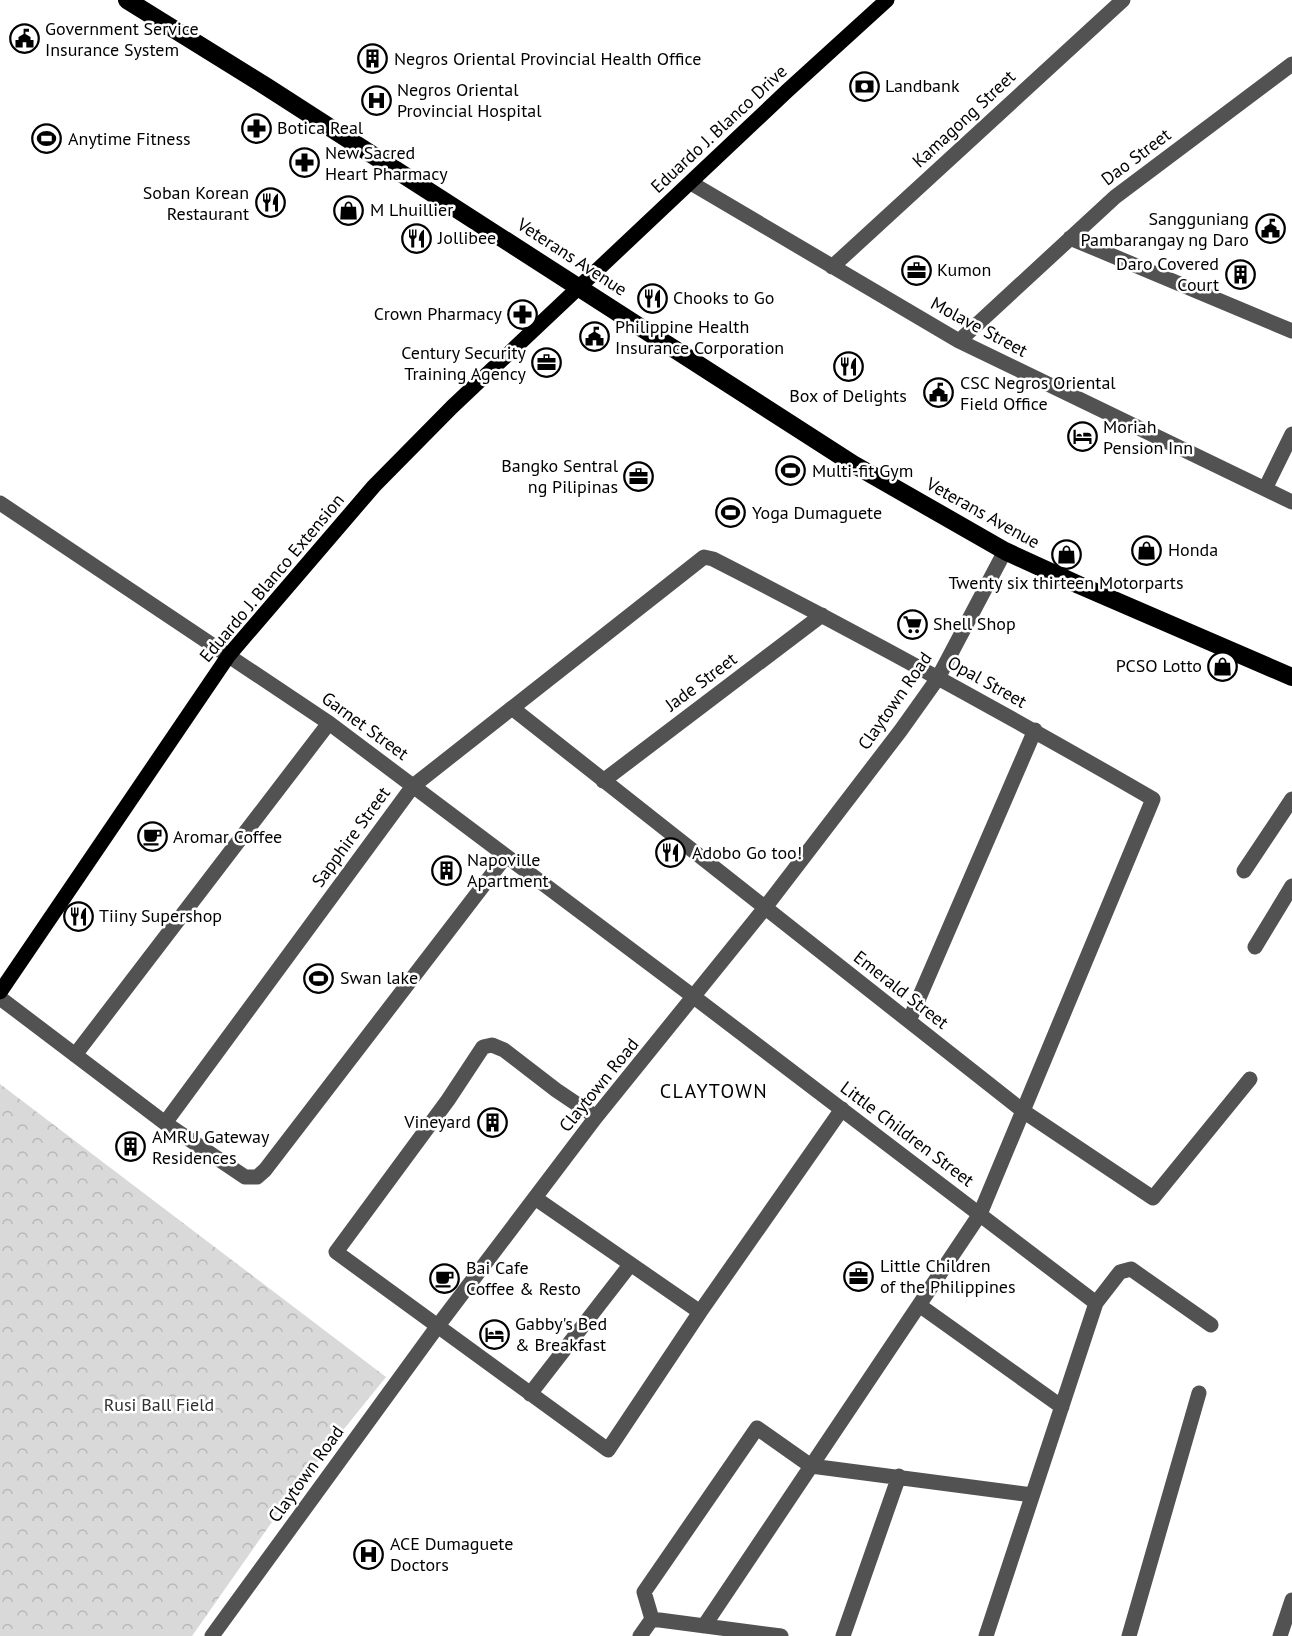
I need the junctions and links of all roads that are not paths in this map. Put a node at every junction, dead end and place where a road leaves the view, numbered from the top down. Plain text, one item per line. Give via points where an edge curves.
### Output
1 (127, 0) edge
2 (887, 0) edge
3 (1123, 0) edge
4 (1292, 64) edge
5 (691, 183) junction
6 (1071, 238) junction
7 (832, 267) junction
8 (579, 287) junction
9 (1292, 331) edge
10 (959, 341) junction
11 (1292, 434) edge
12 (1265, 489) junction
13 (1292, 502) edge
14 (0, 503) edge
15 (1005, 551) junction
16 (704, 557) joint
17 (822, 615) junction
18 (229, 655) junction
19 (1292, 677) edge
20 (938, 678) junction
21 (512, 708) junction
22 (329, 723) junction
23 (1035, 730) junction
24 (603, 780) junction
25 (413, 786) junction
26 (1292, 799) edge
27 (506, 856) junction
28 (1244, 871) dead end
29 (1292, 886) edge
30 (764, 909) junction
31 (1256, 947) dead end
32 (0, 992) edge
33 (694, 997) junction
34 (0, 998) edge
35 (909, 1021) junction
36 (75, 1055) junction
37 (1250, 1079) dead end
38 (842, 1109) junction
39 (1023, 1111) junction
40 (597, 1118) junction
41 (165, 1123) junction
42 (535, 1198) junction
43 (980, 1214) junction
44 (630, 1265) junction
45 (1096, 1303) junction
46 (919, 1305) junction
47 (700, 1312) junction
48 (1211, 1325) dead end
49 (437, 1327) junction
50 (1199, 1393) dead end
51 (531, 1394) junction
52 (1062, 1407) junction
53 (811, 1466) junction
54 (899, 1476) junction
55 (1032, 1495) junction
56 (1291, 1609) edge
57 (652, 1619) junction
58 (704, 1626) junction
59 (728, 1633) edge
60 (212, 1636) edge
61 (640, 1636) edge
62 (781, 1636) edge
63 (843, 1636) edge
64 (986, 1636) edge
65 (1129, 1636) edge
66 (1281, 1636) edge

1 - 8 highway, Veterans Avenue
2 - 5 main road, Eduardo J. Blanco Drive
3 - 7 street, Kamagong Street
4 - 6 street, Dao Street via 1115,197
5 - 7 street, Molave Street
5 - 8 main road, Eduardo J. Blanco Drive
6 - 9 street
6 - 10 street, Dao Street
7 - 10 street, Molave Street
8 - 15 highway, Veterans Avenue via 853,464
8 - 18 main road, Eduardo J. Blanco Extension via 374,486
10 - 12 street, Molave Street
11 - 12 street
12 - 13 street, Molave Street
14 - 18 street, Garnet Street
15 - 19 highway, Veterans Avenue
15 - 20 street, Claytown Road
16 - 17 street, Opal Street
16 - 21 street, Sapphire Street
17 - 20 street, Opal Street
17 - 24 street, Jade Street
18 - 22 street, Garnet Street
18 - 32 main road, Eduardo J. Blanco Extension
20 - 23 street, Opal Street
20 - 30 street, Claytown Road
21 - 24 street, Emerald Street
21 - 25 street, Sapphire Street
22 - 25 street, Garnet Street
22 - 36 street
23 - 35 street
23 - 39 street, Opal Street via 1153,799
24 - 30 street, Emerald Street
25 - 27 street, Garnet Street
25 - 41 street, Sapphire Street
26 - 28 street
27 - 33 street, Garnet Street
27 - 41 street via 265,1170 257,1176 245,1177
29 - 31 street
30 - 33 street, Claytown Road
30 - 35 street, Emerald Street
33 - 38 street, Little Children Street
33 - 40 street, Claytown Road
34 - 36 street
35 - 39 street, Emerald Street
36 - 41 street
37 - 39 street, Emerald Street via 1153,1198
38 - 43 street, Little Children Street
38 - 47 street
39 - 43 street
40 - 42 street, Claytown Road
40 - 49 street via 497,1046 488,1046 478,1053 336,1252
42 - 44 street
42 - 49 street, Claytown Road
43 - 45 street, Little Children Street
43 - 46 street
44 - 47 street
44 - 51 street
45 - 48 street via 1120,1272 1131,1269
45 - 52 street
46 - 52 street
46 - 53 street
47 - 51 street via 608,1450
49 - 51 street
49 - 60 street, Claytown Road
50 - 65 street
52 - 55 street
53 - 54 street
53 - 57 street via 756,1428 644,1592
53 - 58 street
54 - 55 street
54 - 63 street
55 - 64 street
56 - 66 street
57 - 58 street
57 - 61 street
58 - 59 street
59 - 62 street

